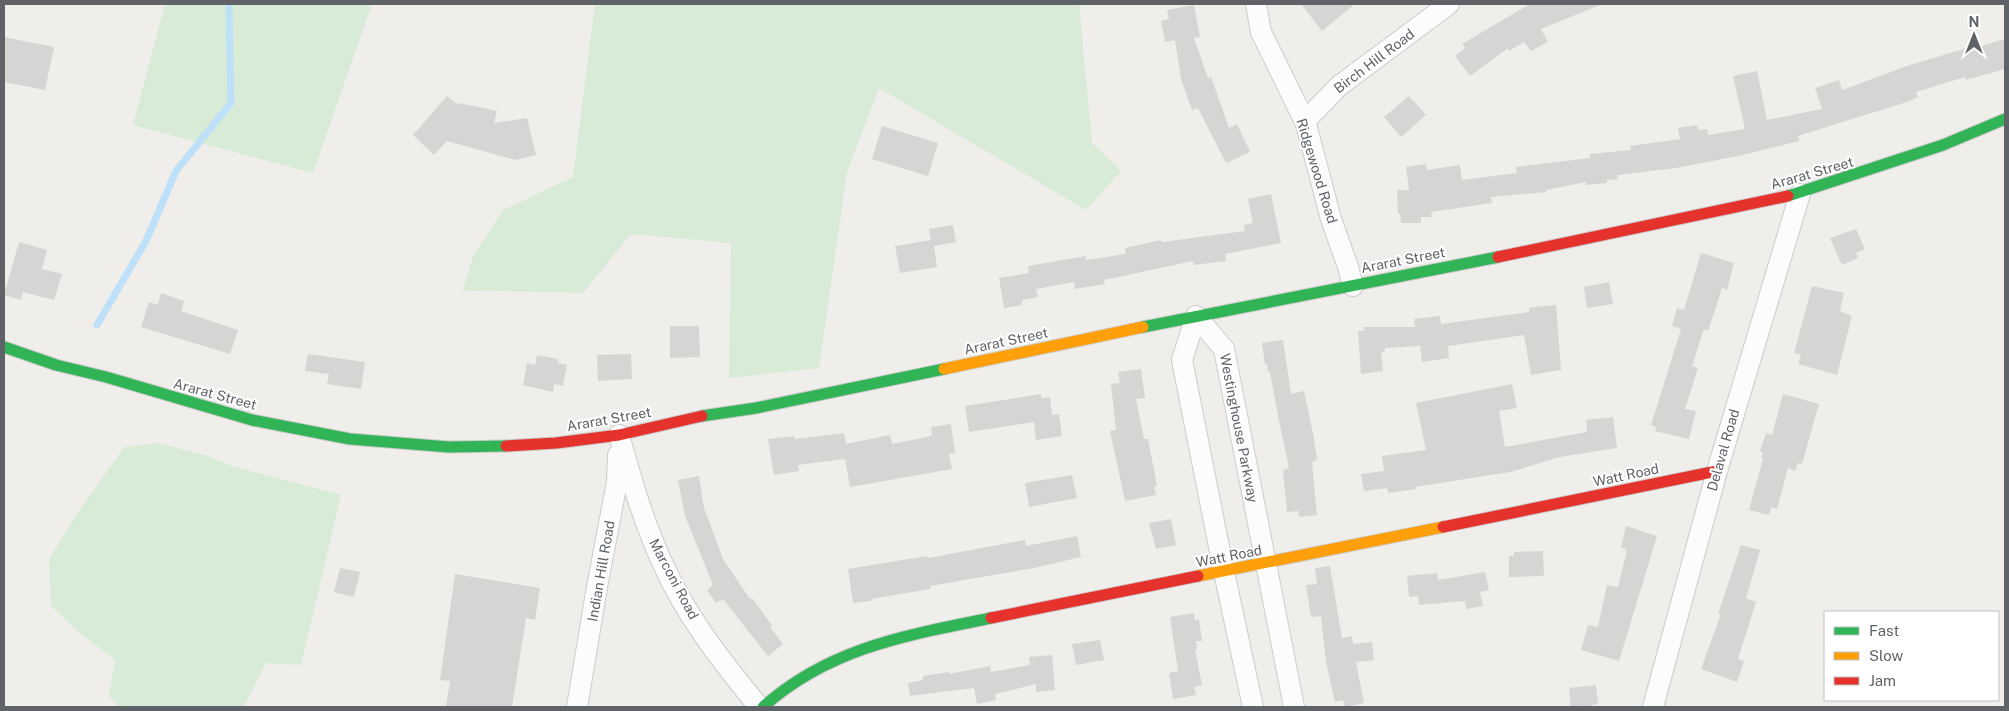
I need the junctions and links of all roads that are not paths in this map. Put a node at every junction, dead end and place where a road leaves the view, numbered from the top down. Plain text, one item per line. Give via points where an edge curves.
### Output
1 (1256, 4) edge
2 (1449, 4) edge
3 (2005, 119) edge
4 (1306, 124) junction
5 (1800, 194) junction
6 (1353, 286) junction
7 (1196, 316) junction
8 (4, 347) edge
9 (618, 435) junction
10 (1717, 471) junction
11 (1266, 564) junction
12 (1224, 572) junction
13 (578, 707) edge
14 (761, 707) edge
15 (1253, 707) edge
16 (1294, 707) edge
17 (1654, 707) edge

1 - 4 street, Ridgewood Road via 1261,32
2 - 4 street, Birch Hill Road via 1339,86 1305,121
3 - 5 main road, Ararat Street via 1943,145
4 - 6 street, Ridgewood Road
5 - 6 main road, Ararat Street
5 - 10 street, Delaval Road
6 - 7 main road, Ararat Street
7 - 9 main road, Ararat Street
7 - 11 street, Westinghouse Parkway via 1224,349
7 - 12 street via 1182,360
8 - 9 main road, Ararat Street via 252,420 350,439 441,446 504,446
9 - 13 street, Indian Hill Road via 617,482
9 - 14 street, Marconi Road via 662,564 709,642
10 - 11 main road, Watt Road
10 - 17 street, Delaval Road
11 - 12 main road, Watt Road
11 - 16 street, Westinghouse Parkway
12 - 14 main road, Watt Road via 909,635 864,648 806,673
12 - 15 street

